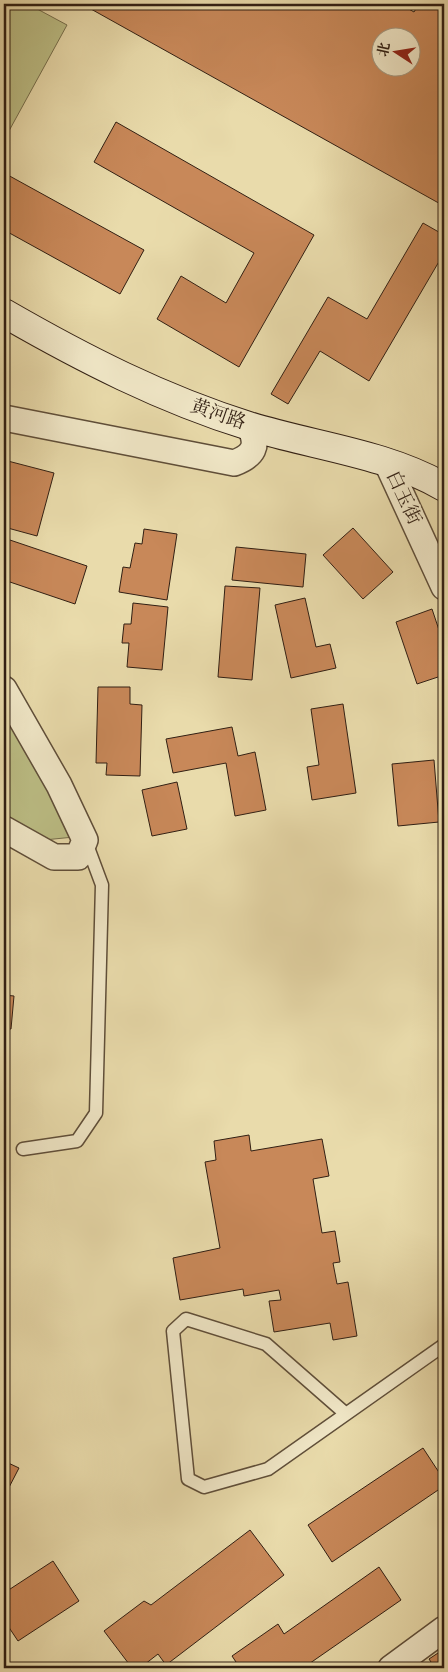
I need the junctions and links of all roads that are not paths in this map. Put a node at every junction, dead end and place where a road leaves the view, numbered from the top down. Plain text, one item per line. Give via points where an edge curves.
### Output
1 (4, 313) edge
2 (4, 418) edge
3 (249, 426) junction
4 (387, 463) junction
5 (444, 487) edge
6 (444, 587) edge
7 (4, 689) edge
8 (4, 829) edge
9 (85, 840) junction
10 (23, 1149) dead end
11 (444, 1345) edge
12 (346, 1414) junction
13 (444, 1629) edge
14 (391, 1668) edge

1 - 3 main road, 黄河路 via 126,379 184,404
2 - 3 street via 234,462 246,458 254,448 254,434
3 - 4 main road, 黄河路
4 - 5 main road, 黄河路
4 - 6 street, 白玉街
7 - 9 street via 59,785
8 - 9 street via 54,857 78,857
9 - 10 lane via 102,885 96,1113 78,1141
11 - 12 lane
12 - 12 lane via 266,1344 186,1319 173,1330 188,1479 204,1487 268,1469
13 - 14 street

